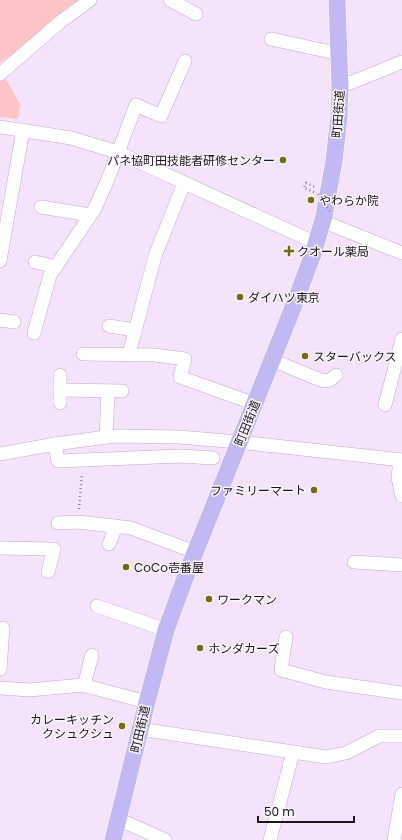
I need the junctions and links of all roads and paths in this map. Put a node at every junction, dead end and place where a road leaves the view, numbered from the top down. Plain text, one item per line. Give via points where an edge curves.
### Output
1 (90, 0) edge
2 (170, 0) edge
3 (337, 0) edge
4 (196, 14) dead end
5 (271, 39) dead end
6 (340, 54) junction
7 (185, 61) dead end
8 (402, 62) edge
9 (0, 74) edge
10 (340, 87) junction
11 (0, 127) edge
12 (23, 130) junction
13 (117, 152) junction
14 (184, 183) junction
15 (318, 194) dead end
16 (42, 207) dead end
17 (90, 215) junction
18 (327, 217) junction
19 (316, 243) junction
20 (402, 253) edge
21 (0, 261) edge
22 (35, 262) dead end
23 (56, 267) junction
24 (0, 320) edge
25 (14, 322) dead end
26 (109, 326) dead end
27 (135, 330) junction
28 (34, 333) dead end
29 (402, 339) edge
30 (83, 354) dead end
31 (130, 354) junction
32 (272, 360) junction
33 (60, 375) dead end
34 (336, 375) dead end
35 (60, 390) junction
36 (108, 391) junction
37 (122, 391) dead end
38 (60, 403) dead end
39 (255, 404) junction
40 (385, 405) dead end
41 (112, 436) junction
42 (239, 442) junction
43 (55, 444) junction
44 (0, 454) edge
45 (119, 458) junction
46 (213, 458) dead end
47 (83, 460) junction
48 (401, 460) edge
49 (402, 496) edge
50 (78, 522) junction
51 (58, 523) dead end
52 (116, 526) junction
53 (109, 544) dead end
54 (0, 548) edge
55 (195, 552) junction
56 (354, 562) dead end
57 (402, 564) edge
58 (48, 572) dead end
59 (97, 606) dead end
60 (3, 628) dead end
61 (166, 630) junction
62 (286, 637) dead end
63 (92, 655) dead end
64 (0, 669) edge
65 (84, 686) junction
66 (0, 688) edge
67 (402, 693) edge
68 (146, 702) junction
69 (140, 729) junction
70 (402, 736) edge
71 (293, 752) junction
72 (402, 794) edge
73 (118, 819) junction
74 (273, 839) edge
75 (113, 840) edge
76 (165, 840) edge
77 (394, 840) edge

1 - 9 street via 60,22
2 - 4 street
3 - 6 main road, 町田街道
5 - 6 street
6 - 10 main road, 町田街道
7 - 13 street via 161,116 136,105
8 - 10 street
10 - 18 main road, 町田街道 via 337,141
11 - 12 street
12 - 13 street via 71,138
12 - 21 street
13 - 14 street
13 - 17 street via 106,184
14 - 19 street
14 - 27 street via 155,256
15 - 18 path, bridge
16 - 17 street
17 - 23 street
18 - 19 main road, 町田街道
18 - 20 street
19 - 32 main road, 町田街道
22 - 23 street
23 - 28 street via 50,276
24 - 25 street
26 - 27 street
27 - 31 street
29 - 40 street
30 - 31 street
31 - 39 street via 186,359 180,377
32 - 34 street via 323,381 330,380
32 - 39 main road, 町田街道
33 - 35 street
35 - 36 street
35 - 38 street
36 - 37 street
36 - 41 street
39 - 42 main road, 町田街道
41 - 42 street
41 - 43 street
41 - 45 street
42 - 48 street
42 - 55 main road, 町田街道
43 - 44 street
43 - 47 street via 58,462
45 - 46 street
45 - 47 street
47 - 50 path
48 - 49 street via 398,477
50 - 51 street
50 - 52 street
52 - 53 street
52 - 55 street via 131,528
54 - 58 street via 54,549
55 - 61 main road, 町田街道
56 - 57 street
59 - 61 street
60 - 64 street via 8,644
61 - 68 main road, 町田街道
62 - 67 street via 281,670 326,682
63 - 65 street
65 - 66 street via 30,690
65 - 68 street
68 - 69 main road, 町田街道
69 - 71 street
69 - 73 main road, 町田街道
70 - 71 street via 378,736 346,753 326,757
71 - 74 street
72 - 77 street
73 - 75 main road, 町田街道
73 - 76 street

